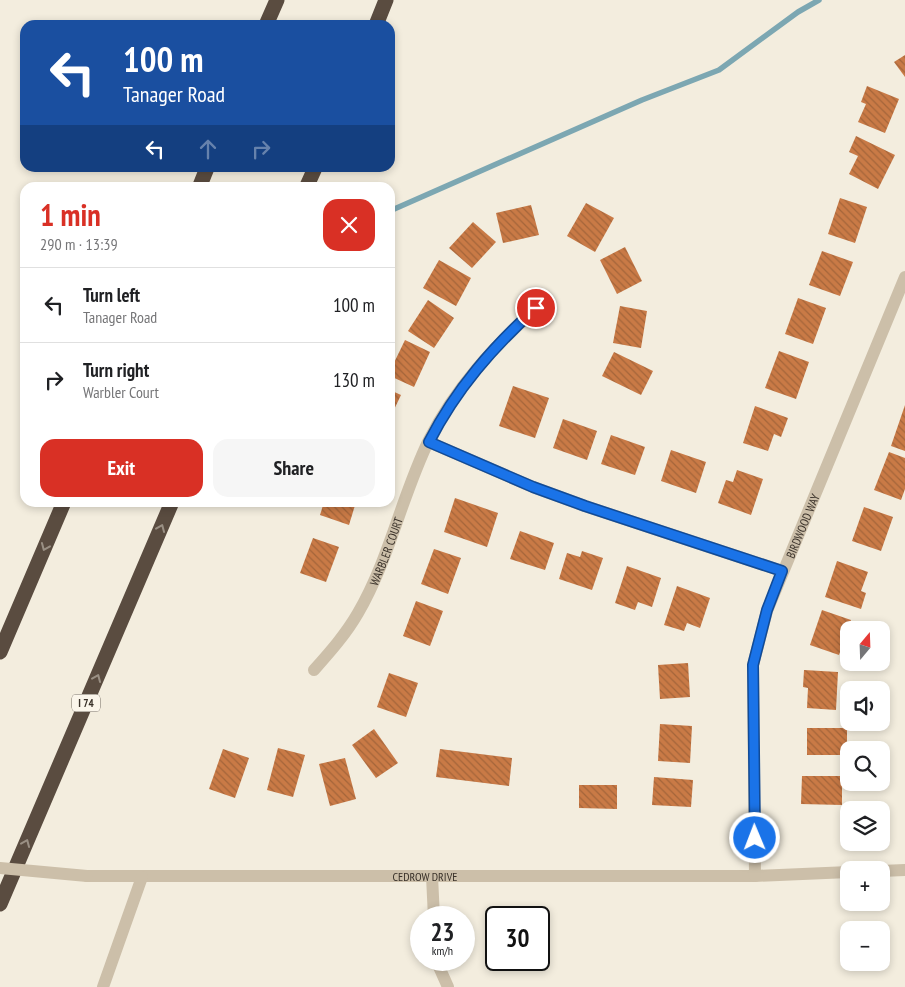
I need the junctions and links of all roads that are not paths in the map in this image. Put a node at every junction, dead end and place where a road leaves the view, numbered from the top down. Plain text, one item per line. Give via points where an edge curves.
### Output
1 (277, 0) edge
2 (386, 0) edge
3 (268, 20) edge
4 (378, 20) edge
5 (905, 277) edge
6 (536, 308) dead end
7 (429, 442) junction
8 (62, 507) edge
9 (170, 507) edge
10 (782, 571) junction
11 (0, 652) edge
12 (314, 670) dead end
13 (0, 868) edge
14 (905, 870) edge
15 (890, 871) edge
16 (840, 872) edge
17 (432, 876) junction
18 (755, 876) junction
19 (142, 877) junction
20 (0, 904) edge
21 (433, 906) edge
22 (441, 971) edge
23 (103, 987) edge
24 (448, 987) edge

1 - 3 highway
2 - 4 highway
5 - 10 street, BIRDWOOD WAY
6 - 7 street, WARBLER COURT via 479,365 451,402
7 - 10 street via 533,487
7 - 12 street, WARBLER COURT via 359,612
8 -> 11 highway
20 -> 9 highway, I 74
10 - 18 street, BIRDWOOD WAY via 767,610 753,665
13 - 19 street, CEDROW DRIVE, bridge
14 - 15 street
16 - 18 street, CEDROW DRIVE
17 - 18 street, CEDROW DRIVE
17 - 19 street, CEDROW DRIVE
17 - 21 street
19 - 23 street
22 - 24 street

